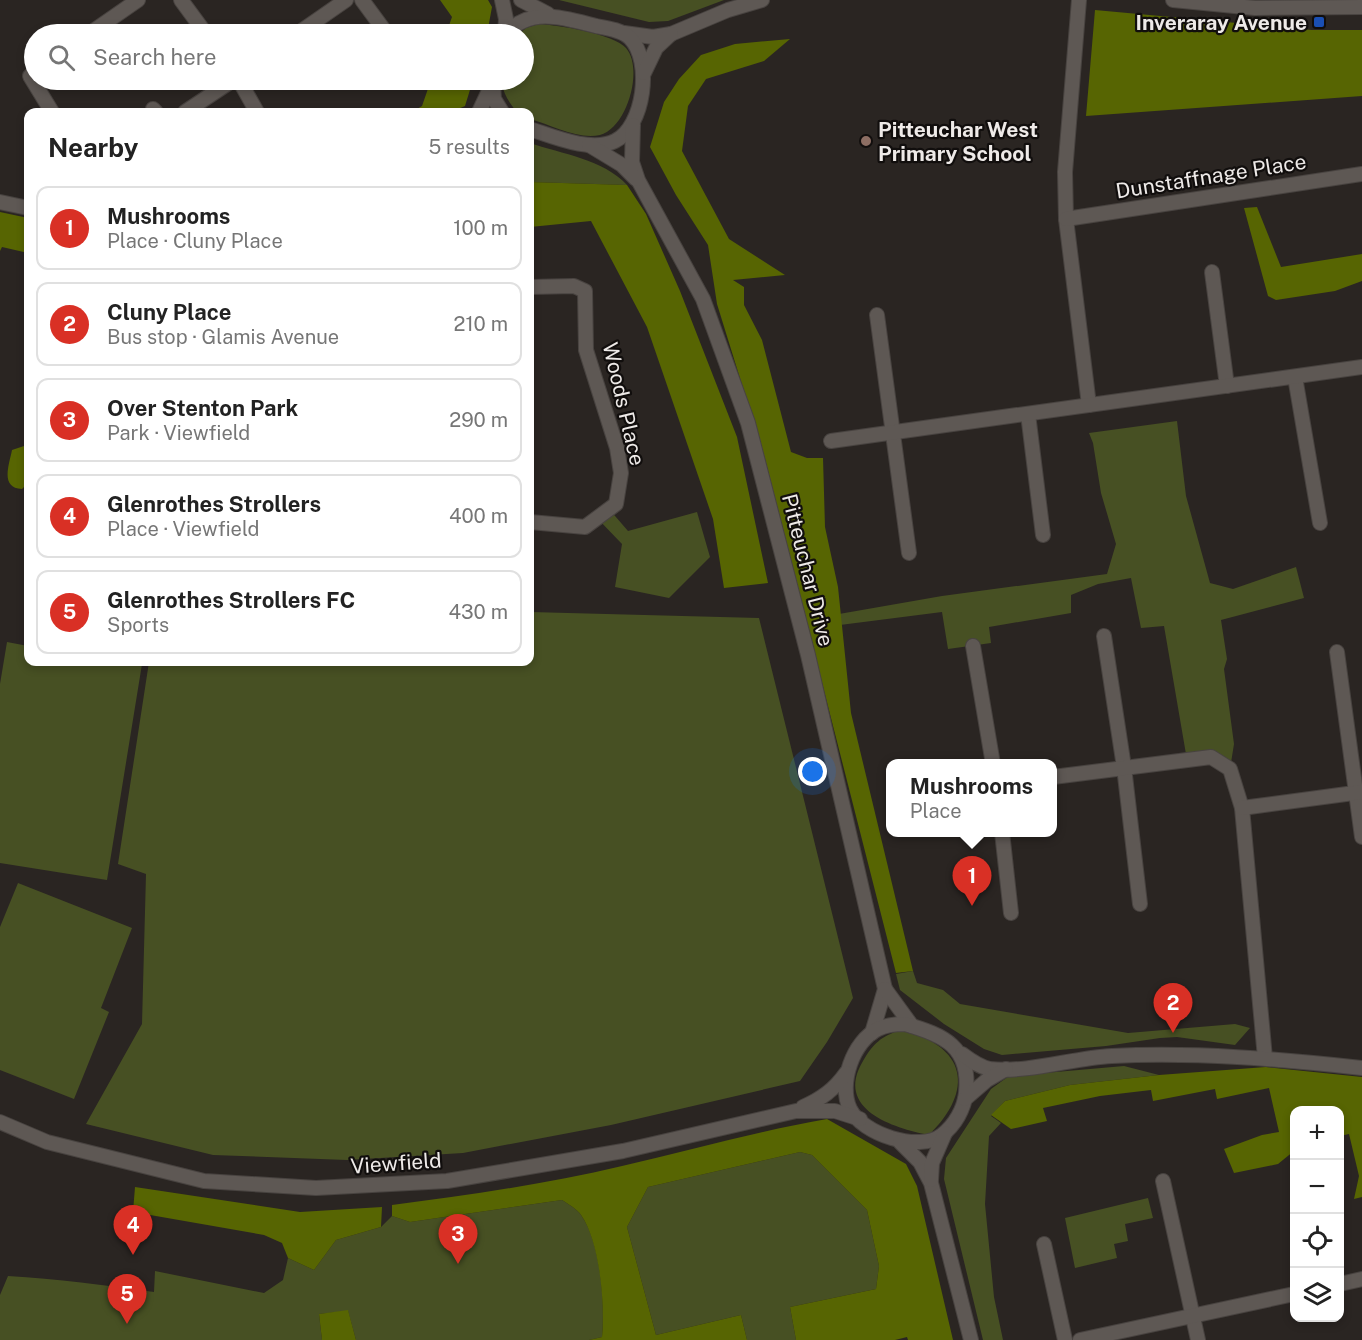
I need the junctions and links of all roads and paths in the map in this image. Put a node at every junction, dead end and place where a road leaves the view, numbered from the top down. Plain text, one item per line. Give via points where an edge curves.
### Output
1 (138, 0) edge
2 (181, 0) edge
3 (346, 0) edge
4 (362, 0) edge
5 (502, 0) edge
6 (521, 0) edge
7 (762, 0) edge
8 (1079, 0) edge
9 (1173, 0) edge
10 (1362, 7) edge
11 (550, 15) junction
12 (103, 24) edge
13 (199, 24) edge
14 (311, 24) edge
15 (380, 24) edge
16 (506, 24) edge
17 (518, 24) edge
18 (616, 31) junction
19 (671, 34) junction
20 (643, 76) junction
21 (39, 90) edge
22 (218, 90) edge
23 (244, 90) edge
24 (489, 90) edge
25 (494, 90) edge
26 (50, 108) edge
27 (191, 108) edge
28 (255, 108) edge
29 (481, 108) edge
30 (500, 108) edge
31 (633, 125) junction
32 (534, 130) edge
33 (586, 144) junction
34 (1362, 174) edge
35 (638, 180) junction
36 (0, 201) edge
37 (24, 207) edge
38 (1066, 219) junction
39 (1212, 272) dead end
40 (534, 287) edge
41 (877, 315) dead end
42 (1362, 367) edge
43 (1295, 377) junction
44 (1227, 386) junction
45 (1089, 405) junction
46 (1028, 414) junction
47 (893, 432) junction
48 (831, 441) dead end
49 (534, 522) edge
50 (1320, 523) dead end
51 (1043, 535) dead end
52 (909, 553) dead end
53 (1104, 636) dead end
54 (973, 646) dead end
55 (1337, 652) dead end
56 (992, 759) edge
57 (1124, 767) junction
58 (1057, 776) edge
59 (1359, 792) edge
60 (1242, 808) junction
61 (1003, 837) edge
62 (1362, 837) edge
63 (1140, 904) dead end
64 (1011, 913) dead end
65 (885, 989) junction
66 (912, 1026) junction
67 (872, 1033) junction
68 (962, 1054) junction
69 (1265, 1058) junction
70 (1362, 1068) edge
71 (1006, 1069) junction
72 (848, 1070) junction
73 (965, 1099) junction
74 (796, 1111) junction
75 (860, 1119) junction
76 (0, 1122) edge
77 (946, 1132) junction
78 (899, 1140) junction
79 (1163, 1180) dead end
80 (931, 1183) junction
81 (1044, 1244) dead end
82 (1362, 1279) edge
83 (1344, 1283) edge
84 (1290, 1295) edge
85 (1192, 1316) junction
86 (971, 1340) edge
87 (1065, 1340) edge
88 (1080, 1340) edge
89 (1198, 1340) edge

1 - 12 street
2 - 13 street
3 - 14 street
4 - 15 street
5 - 16 street
6 - 11 street
7 - 19 street
8 - 38 street via 1065,172
9 - 10 street via 1255,8
11 - 17 street
11 - 18 street
18 - 19 street via 642,37
18 - 20 street via 630,38
19 - 20 street via 656,48
20 - 31 street, Pitteuchar Drive via 640,106
21 - 26 street
22 - 27 street
23 - 28 street
24 - 29 street
25 - 30 street
31 - 33 street via 613,142
31 - 35 street, Pitteuchar Drive via 632,162
32 - 33 street
33 - 35 street, Pitteuchar Drive via 622,165
34 - 38 street, Dunstaffnage Place
35 - 65 street, Pitteuchar Drive via 703,299 748,423 808,656
36 - 37 street
38 - 45 street
39 - 44 street
40 - 49 street, Woods Place via 574,286 585,291 586,350 621,473 616,504 585,527
41 - 47 street
42 - 43 street
43 - 44 street
43 - 50 street
44 - 45 street
45 - 46 street
46 - 47 street
46 - 51 street
47 - 48 street
47 - 52 street
53 - 57 street
54 - 56 street
55 - 59 street
57 - 58 street
57 - 60 street via 1211,757 1230,769
57 - 63 street
59 - 60 street
59 - 62 street
60 - 69 street
61 - 64 street
65 - 66 street, Pitteuchar Drive
65 - 67 street, Pitteuchar Drive
66 - 67 street via 892,1025
66 - 68 street via 942,1039
67 - 72 street
68 - 71 street via 987,1068
68 - 73 street via 968,1074
69 - 70 street
69 - 71 street via 1154,1054
71 - 73 street
72 - 74 street, Viewfield via 820,1100
72 - 75 street via 846,1095 851,1110
73 - 77 street
74 - 75 street, Viewfield via 835,1110
74 - 76 street, Viewfield via 623,1151 447,1181 316,1188 204,1180 47,1142
75 - 78 street
77 - 78 street via 924,1144
77 - 80 street via 936,1149
78 - 80 street via 920,1162
79 - 85 street
80 - 86 street
81 - 87 street
82 - 83 street
84 - 85 street
85 - 88 street
85 - 89 street

